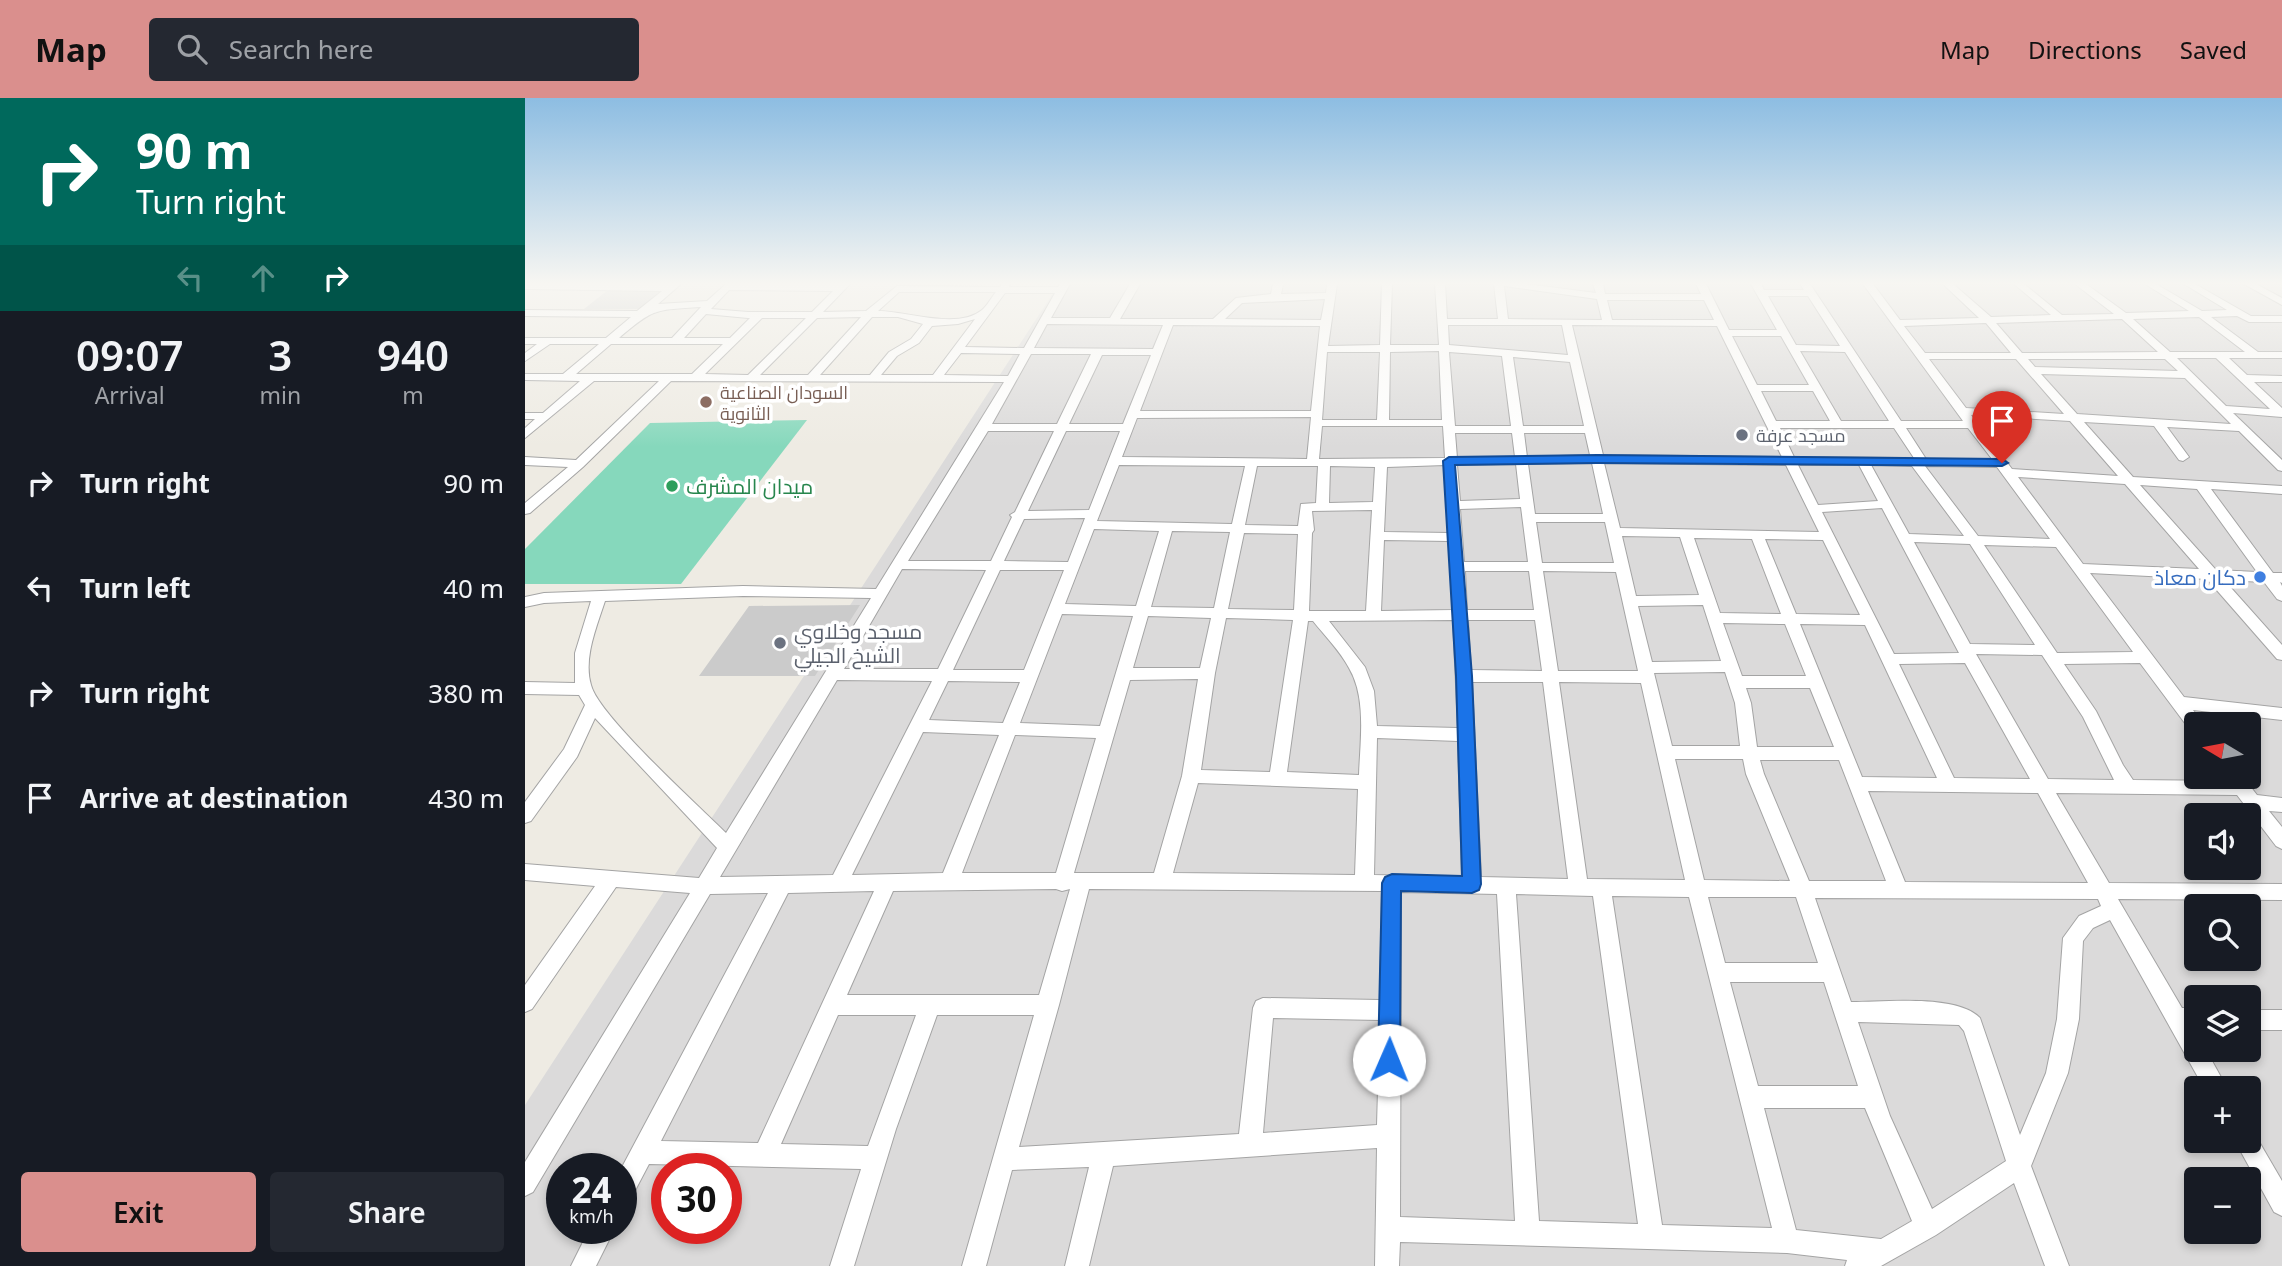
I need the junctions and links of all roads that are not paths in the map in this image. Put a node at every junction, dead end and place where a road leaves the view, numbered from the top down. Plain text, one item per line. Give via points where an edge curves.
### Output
1 (610, 339) edge
2 (677, 339) edge
3 (735, 339) edge
4 (792, 339) edge
5 (847, 339) edge
6 (917, 339) edge
7 (965, 339) edge
8 (1033, 339) edge
9 (1163, 339) edge
10 (1324, 339) edge
11 (1385, 339) edge
12 (1443, 339) edge
13 (1570, 339) edge
14 (1728, 339) edge
15 (1785, 339) edge
16 (1841, 339) edge
17 (1908, 339) edge
18 (2004, 339) edge
19 (2149, 339) edge
20 (2233, 339) edge
21 (525, 341) edge
22 (548, 341) junction
23 (607, 341) junction
24 (733, 341) junction
25 (674, 342) junction
26 (1385, 348) junction
27 (1444, 348) junction
28 (1791, 348) junction
29 (1322, 349) junction
30 (1848, 349) junction
31 (957, 350) junction
32 (1026, 350) junction
33 (1098, 351) junction
34 (1158, 352) junction
35 (1507, 354) junction
36 (2018, 354) junction
37 (2166, 354) junction
38 (2218, 354) junction
39 (2254, 354) junction
40 (2282, 355) edge
41 (1922, 356) junction
42 (525, 358) edge
43 (1576, 359) junction
44 (2033, 370) junction
45 (2186, 375) junction
46 (531, 377) edge
47 (874, 377) junction
48 (565, 378) junction
49 (590, 378) junction
50 (695, 378) junction
51 (751, 378) junction
52 (811, 378) junction
53 (2243, 378) junction
54 (667, 379) junction
55 (936, 379) junction
56 (1010, 379) junction
57 (2282, 379) edge
58 (525, 386) edge
59 (1753, 388) junction
60 (1815, 388) junction
61 (2221, 409) junction
62 (1964, 411) junction
63 (2282, 413) edge
64 (525, 416) edge
65 (546, 416) junction
66 (2074, 417) junction
67 (1316, 419) junction
68 (1129, 421) junction
69 (2157, 422) junction
70 (1898, 423) junction
71 (1383, 424) junction
72 (1837, 424) junction
73 (1973, 424) junction
74 (1771, 425) junction
75 (1447, 426) junction
76 (984, 427) junction
77 (1060, 428) junction
78 (2241, 428) junction
79 (1590, 429) junction
80 (1516, 430) junction
81 (525, 434) edge
82 (2183, 457) dead end
83 (1520, 459) junction
84 (1597, 459) junction
85 (525, 461) edge
86 (1115, 461) junction
87 (1449, 461) junction
88 (1252, 462) junction
89 (1788, 462) junction
90 (2279, 462) edge
91 (1318, 463) junction
92 (1381, 463) junction
93 (1864, 463) junction
94 (1920, 463) junction
95 (579, 464) junction
96 (2005, 468) junction
97 (2128, 480) junction
98 (2201, 485) junction
99 (2282, 491) edge
100 (528, 504) edge
101 (1886, 504) junction
102 (1452, 505) junction
103 (1322, 506) junction
104 (1380, 506) junction
105 (1812, 509) junction
106 (1528, 511) junction
107 (1017, 515) junction
108 (1093, 519) junction
109 (1612, 525) junction
110 (1167, 526) junction
111 (1239, 527) junction
112 (1307, 530) junction
113 (1686, 534) junction
114 (1757, 535) junction
115 (1378, 536) junction
116 (1827, 536) junction
117 (1453, 537) junction
118 (1905, 538) junction
119 (1974, 540) junction
120 (2059, 543) junction
121 (995, 564) junction
122 (898, 565) junction
123 (1074, 566) junction
124 (1456, 566) junction
125 (1536, 568) junction
126 (1622, 568) junction
127 (2079, 568) junction
128 (2214, 576) junction
129 (2275, 578) edge
130 (881, 594) junction
131 (2282, 596) edge
132 (599, 598) junction
133 (1708, 600) junction
134 (1629, 601) junction
135 (525, 602) edge
136 (1057, 609) junction
137 (1144, 611) junction
138 (1221, 615) junction
139 (1543, 615) junction
140 (1309, 616) junction
141 (1459, 616) junction
142 (1373, 617) junction
143 (1715, 618) junction
144 (1790, 619) junction
145 (1870, 620) junction
146 (1968, 654) junction
147 (2048, 654) junction
148 (2282, 655) edge
149 (2146, 657) junction
150 (1887, 659) junction
151 (1730, 666) junction
152 (1207, 673) junction
153 (1646, 673) junction
154 (835, 674) junction
155 (1125, 674) junction
156 (1029, 676) junction
157 (1464, 676) junction
158 (942, 677) junction
159 (1553, 678) junction
160 (1737, 682) junction
161 (1816, 682) junction
162 (525, 688) edge
163 (583, 689) junction
164 (2180, 703) junction
165 (593, 705) junction
166 (2186, 712) edge
167 (2282, 714) edge
168 (917, 726) junction
169 (1009, 729) junction
170 (1108, 732) junction
171 (1369, 732) junction
172 (1466, 734) junction
173 (1664, 752) junction
174 (1749, 754) junction
175 (1846, 754) junction
176 (1191, 776) junction
177 (1278, 777) junction
178 (1366, 782) junction
179 (1859, 784) junction
180 (2184, 784) edge
181 (2127, 785) junction
182 (1949, 786) junction
183 (2044, 786) junction
184 (2243, 789) edge
185 (2254, 802) junction
186 (2282, 805) edge
187 (525, 816) edge
188 (2282, 841) edge
189 (728, 846) junction
190 (525, 872) edge
191 (610, 880) junction
192 (949, 882) junction
193 (1364, 882) junction
194 (839, 883) junction
195 (887, 883) junction
196 (1071, 883) junction
197 (1161, 883) junction
198 (1392, 883) junction
199 (783, 884) junction
200 (1472, 884) junction
201 (703, 886) junction
202 (1506, 886) junction
203 (1590, 888) junction
204 (1696, 888) junction
205 (1803, 889) junction
206 (1899, 890) junction
207 (2282, 892) edge
208 (2109, 900) junction
209 (1718, 972) junction
210 (1830, 973) junction
211 (525, 1002) edge
212 (830, 1005) junction
213 (1049, 1005) junction
214 (930, 1006) junction
215 (1390, 1010) junction
216 (1843, 1012) junction
217 (2184, 1015) edge
218 (2261, 1020) edge
219 (2282, 1020) edge
220 (1750, 1097) junction
221 (1871, 1097) junction
222 (1388, 1136) junction
223 (1250, 1144) junction
224 (643, 1152) junction
225 (2253, 1153) edge
226 (764, 1156) junction
227 (1104, 1157) junction
228 (876, 1158) junction
229 (1006, 1159) junction
230 (637, 1163) edge
231 (2019, 1166) junction
232 (525, 1184) edge
233 (2282, 1204) edge
234 (1927, 1226) junction
235 (1389, 1229) junction
236 (1528, 1234) junction
237 (1652, 1238) junction
238 (1787, 1241) junction
239 (595, 1244) edge
240 (1881, 1251) junction
241 (583, 1266) edge
242 (842, 1266) edge
243 (974, 1266) edge
244 (1077, 1266) edge
245 (1387, 1266) edge
246 (1857, 1266) edge
247 (2057, 1266) edge

1 - 23 street
2 - 25 street
3 - 24 street
4 - 51 street
5 - 52 street
6 - 47 street via 893,354
7 - 31 street
8 - 32 street
9 - 34 street
10 - 29 street
11 - 26 street
12 - 27 street
13 - 43 street
14 - 59 street
15 - 28 street
16 - 30 street
17 - 41 street
18 - 36 street
19 - 37 street
20 - 39 street
21 - 22 street
22 - 23 street
22 - 42 street
23 - 25 street
23 - 48 street
24 - 25 street
24 - 50 street
26 - 27 street
26 - 29 street
26 - 71 street
27 - 35 street
27 - 75 street
28 - 30 street
28 - 60 street
29 - 67 street
30 - 70 street
31 - 32 street
31 - 55 street
32 - 33 street
32 - 56 street
33 - 34 street
33 - 77 street
34 - 68 street
35 - 43 street
35 - 80 street
36 - 37 street
36 - 41 street
36 - 44 street
37 - 38 street
37 - 45 street
38 - 39 street
38 - 53 street
39 - 40 street
41 - 62 street
43 - 79 street
44 - 45 street
44 - 66 street
45 - 61 street
46 - 48 street
46 - 58 street
47 - 52 street
47 - 55 street
48 - 49 street
49 - 54 street
49 - 65 street
50 - 51 street
50 - 54 street
51 - 52 street
53 - 57 street
53 - 63 street
54 - 95 street
55 - 56 street
56 - 76 street
59 - 60 street
59 - 74 street
60 - 72 street
61 - 63 street
61 - 78 street
62 - 66 street
62 - 73 street
64 - 65 street
65 - 81 street
66 - 69 street
66 - 97 street
67 - 68 street
67 - 71 street
67 - 91 street
68 - 77 street
68 - 86 street
69 - 78 street
69 - 82 street
70 - 72 street
70 - 73 street
70 - 94 street
71 - 75 street
72 - 74 street
73 - 96 street
74 - 89 street
75 - 80 street
75 - 87 street
76 - 77 street
76 - 122 street
77 - 107 street
78 - 90 street
79 - 80 street
79 - 84 street
80 - 83 street
83 - 84 street
83 - 87 street
83 - 106 street
84 - 89 street
84 - 109 street
85 - 95 street
86 - 88 street
86 - 108 street
87 - 92 street
87 - 102 street
88 - 91 street
88 - 111 street
89 - 93 street
89 - 105 street
91 - 92 street
91 - 103 street
92 - 104 street
93 - 94 street
93 - 101 street
94 - 96 street
94 - 119 street
95 - 100 street
96 - 97 street
96 - 120 street
97 - 98 street
97 - 128 street
98 - 99 street
98 - 129 street
101 - 105 street
101 - 118 street
102 - 106 street
102 - 117 street
103 - 104 street
103 - 112 street via 1306,507
104 - 115 street
105 - 116 street
106 - 109 street
106 - 125 street
107 - 108 street
107 - 121 street
108 - 110 street
108 - 123 street
109 - 113 street
109 - 126 street
110 - 111 street
110 - 137 street
111 - 112 street
111 - 138 street
112 - 140 street
113 - 114 street
113 - 133 street
114 - 116 street
114 - 144 street
115 - 117 street
115 - 142 street
116 - 145 street
117 - 124 street
118 - 119 street
118 - 146 street
119 - 120 street
119 - 147 street
120 - 127 street
121 - 122 street
121 - 123 street
121 - 158 street
122 - 130 street
123 - 136 street
124 - 125 street
124 - 141 street
125 - 126 street
125 - 139 street
126 - 134 street
127 - 128 street
127 - 149 street
128 - 129 street
128 - 148 street
129 - 131 street
130 - 132 street via 743,591
130 - 154 street
132 - 135 street
132 - 163 street via 585,642
133 - 134 street
133 - 143 street
134 - 153 street
136 - 137 street
136 - 156 street
137 - 138 street
137 - 155 street
138 - 140 street
138 - 152 street
139 - 141 street
139 - 159 street
140 - 142 street
140 - 171 street via 1357,667 1363,679
140 - 177 street
141 - 142 street
141 - 157 street
143 - 144 street
143 - 151 street
144 - 145 street
144 - 161 street
145 - 150 street
146 - 147 street
146 - 150 street
146 - 183 street
147 - 149 street
147 - 181 street via 2090,715
149 - 164 street
150 - 182 street
151 - 153 street
151 - 160 street
152 - 155 street
152 - 176 street
153 - 159 street
153 - 173 street
154 - 158 street
154 - 189 street
155 - 170 street
156 - 158 street
156 - 169 street
157 - 159 street
157 - 172 street
158 - 168 street
159 - 203 street
160 - 161 street
160 - 174 street
161 - 175 street
162 - 163 street
163 - 165 street
164 - 166 street
164 - 167 street
165 - 187 street via 571,752
165 - 189 street
168 - 169 street
168 - 194 street
169 - 170 street
169 - 192 street
170 - 196 street
171 - 172 street
171 - 178 street
172 - 200 street
173 - 174 street
173 - 204 street
174 - 175 street
174 - 205 street
175 - 179 street
176 - 177 street
176 - 197 street
177 - 178 street
178 - 193 street
179 - 182 street
179 - 206 street
180 - 181 street
181 - 183 street
182 - 183 street
183 - 208 street
184 - 185 street
185 - 186 street
185 - 188 street
189 - 201 street
190 - 191 street
191 - 201 street
191 - 211 street
192 - 195 street
192 - 196 street
193 - 197 street
193 - 198 street
194 - 195 street
194 - 199 street
195 - 212 street
196 - 197 street
196 - 213 street
198 - 200 street
198 - 215 street
199 - 201 street
199 - 224 street
200 - 202 street
201 - 232 street
202 - 203 street
202 - 236 street
203 - 204 street
203 - 237 street
204 - 205 street
204 - 209 street
205 - 206 street
205 - 210 street
206 - 208 street
207 - 208 street
208 - 217 street
208 - 231 street via 2073,938 2067,1019 2057,1073
209 - 210 street
209 - 220 street
210 - 216 street
212 - 214 street
212 - 226 street
213 - 214 street
213 - 229 street
214 - 228 street
215 - 222 street
215 - 223 street via 1263,1008
216 - 221 street
216 - 231 street via 1954,1013 1966,1018 1973,1025
218 - 219 street
220 - 221 street
220 - 238 street
221 - 234 street
222 - 223 street
222 - 235 street
223 - 227 street
224 - 226 street
224 - 230 street
225 - 233 street
226 - 228 street
227 - 229 street
227 - 244 street
228 - 242 street
229 - 243 street
231 - 234 street
231 - 247 street
234 - 240 street
235 - 236 street
235 - 245 street
236 - 237 street
237 - 238 street
238 - 240 street
239 - 241 street
240 - 246 street

